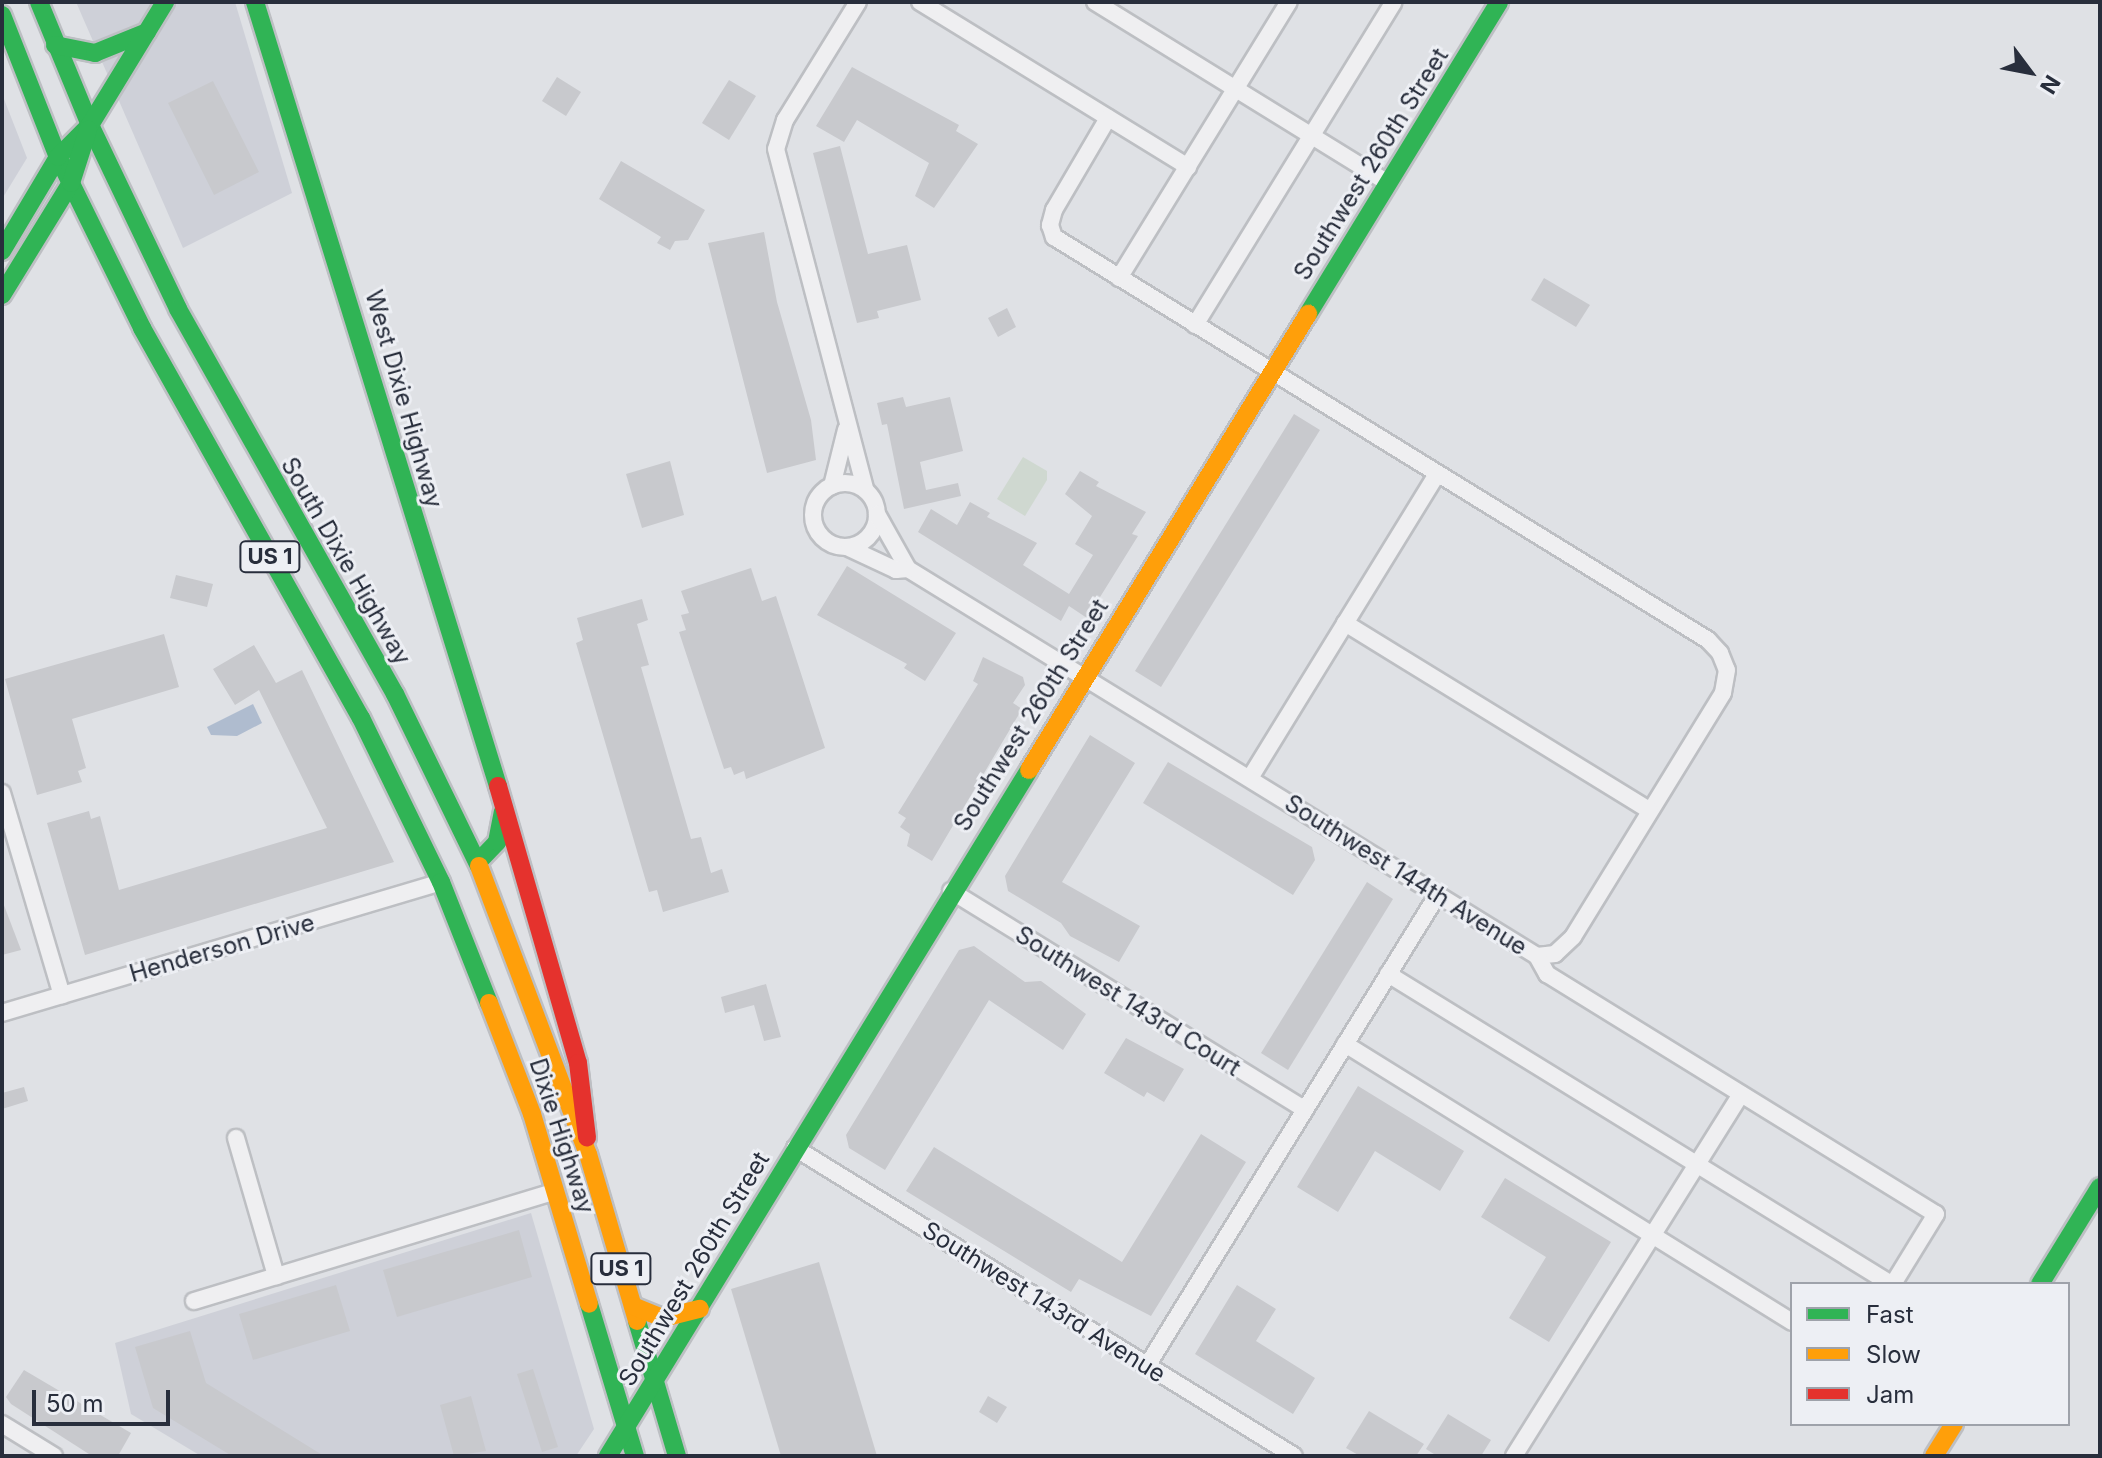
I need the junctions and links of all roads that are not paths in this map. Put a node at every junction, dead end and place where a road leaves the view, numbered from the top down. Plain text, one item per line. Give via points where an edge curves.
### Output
1 (39, 2) edge
2 (165, 2) edge
3 (255, 2) edge
4 (858, 2) edge
5 (920, 2) edge
6 (1095, 2) edge
7 (1394, 2) edge
8 (1499, 2) edge
9 (1281, 5) edge
10 (2, 15) edge
11 (147, 32) junction
12 (55, 45) junction
13 (1235, 89) junction
14 (1108, 118) junction
15 (90, 125) junction
16 (1311, 136) junction
17 (58, 157) junction
18 (1188, 167) junction
19 (71, 183) junction
20 (1388, 183) junction
21 (2, 251) edge
22 (1119, 278) junction
23 (2, 295) edge
24 (1195, 325) junction
25 (1271, 371) junction
26 (846, 430) junction
27 (1437, 474) junction
28 (832, 486) junction
29 (865, 489) junction
30 (877, 514) junction
31 (849, 548) junction
32 (908, 569) junction
33 (1345, 623) junction
34 (1084, 676) junction
35 (1250, 778) junction
36 (2, 793) edge
37 (503, 811) junction
38 (1650, 811) junction
39 (478, 862) junction
40 (441, 882) junction
41 (951, 891) junction
42 (1438, 894) junction
43 (1537, 956) junction
44 (1388, 974) junction
45 (62, 995) junction
46 (2, 1013) edge
47 (1345, 1044) junction
48 (1741, 1094) junction
49 (1305, 1110) junction
50 (236, 1138) dead end
51 (795, 1148) junction
52 (588, 1154) junction
53 (1697, 1165) junction
54 (2100, 1187) edge
55 (555, 1191) junction
56 (1654, 1236) junction
57 (276, 1276) junction
58 (1889, 1282) edge
59 (1893, 1282) edge
60 (2041, 1282) edge
61 (194, 1301) dead end
62 (633, 1306) junction
63 (700, 1309) junction
64 (1790, 1321) edge
65 (1147, 1366) junction
66 (655, 1383) junction
67 (2, 1424) edge
68 (1953, 1426) edge
69 (627, 1427) junction
70 (54, 1456) edge
71 (608, 1456) edge
72 (635, 1456) edge
73 (677, 1456) edge
74 (1294, 1456) edge
75 (1514, 1456) edge
76 (1934, 1456) edge

1 - 12 main road, South Dixie Highway / US 1
2 - 11 main road
3 - 37 main road, West Dixie Highway
4 - 26 street via 785,120 776,149
5 - 14 street
6 - 13 street
7 - 16 street
8 - 20 main road, Southwest 260th Street
9 - 13 street
10 - 17 main road, US 1
11 - 12 main road via 95,53
11 - 15 main road
12 - 15 main road, South Dixie Highway / US 1
13 - 16 street
13 - 18 street
14 - 18 street
14 - 22 street via 1050,225 1061,242
15 - 17 main road
15 - 19 main road
15 - 39 main road, South Dixie Highway / US 1 via 219,388 395,694
16 - 20 street
16 - 24 street
17 - 19 main road, US 1
17 - 21 main road
18 - 22 street
19 - 23 main road
19 - 40 main road, US 1 via 164,369 361,718
20 - 25 main road, Southwest 260th Street
22 - 24 street
24 - 25 street
25 - 27 street
25 - 34 main road, Southwest 260th Street
26 - 28 street
26 - 29 street via 854,441
27 - 33 street
27 - 38 street via 1708,640 1720,653 1727,670 1723,693
28 - 29 street via 849,483
28 - 31 street via 818,498 814,522 830,544
29 - 30 street
30 - 31 street via 873,532
30 - 32 street, Southwest 144th Avenue
31 - 32 street, Southwest 144th Avenue via 896,570
32 - 34 street, Southwest 144th Avenue
33 - 35 street
33 - 38 street
34 - 35 street, Southwest 144th Avenue
34 - 41 main road, Southwest 260th Street
35 - 42 street, Southwest 144th Avenue
36 - 45 street
37 - 39 main road via 497,842
37 - 52 main road, West Dixie Highway via 578,1063
38 - 43 street via 1573,937 1555,954
39 - 40 main road
39 - 52 main road, South Dixie Highway / US 1
40 - 45 street, Henderson Drive
40 - 55 main road, Dixie Highway / US 1 via 510,1049
41 - 49 street, Southwest 143rd Court
41 - 51 main road, Southwest 260th Street
42 - 43 street, Southwest 144th Avenue
42 - 44 street
43 - 48 street, Southwest 144th Avenue via 1547,974
44 - 47 street
44 - 53 street
45 - 46 street, Henderson Drive
47 - 49 street
47 - 56 street
48 - 53 street
48 - 59 street, Southwest 144th Avenue via 1936,1214
49 - 65 street
50 - 57 street
51 - 63 main road, Southwest 260th Street
51 - 65 street, Southwest 143rd Avenue
52 - 62 main road, Dixie Highway / US 1
53 - 56 street
53 - 58 street
54 - 60 main road
55 - 57 street
55 - 69 main road, Dixie Highway / US 1
56 - 64 street
56 - 75 street
57 - 61 street
62 - 63 main road via 663,1318
62 - 66 main road, Dixie Highway / US 1
63 - 66 main road, Southwest 260th Street
65 - 74 street, Southwest 143rd Avenue
66 - 69 main road, Southwest 260th Street
66 - 73 main road, Dixie Highway / US 1
67 - 70 street
68 - 76 main road
69 - 71 main road, Southwest 260th Street
69 - 72 main road, Dixie Highway / US 1

